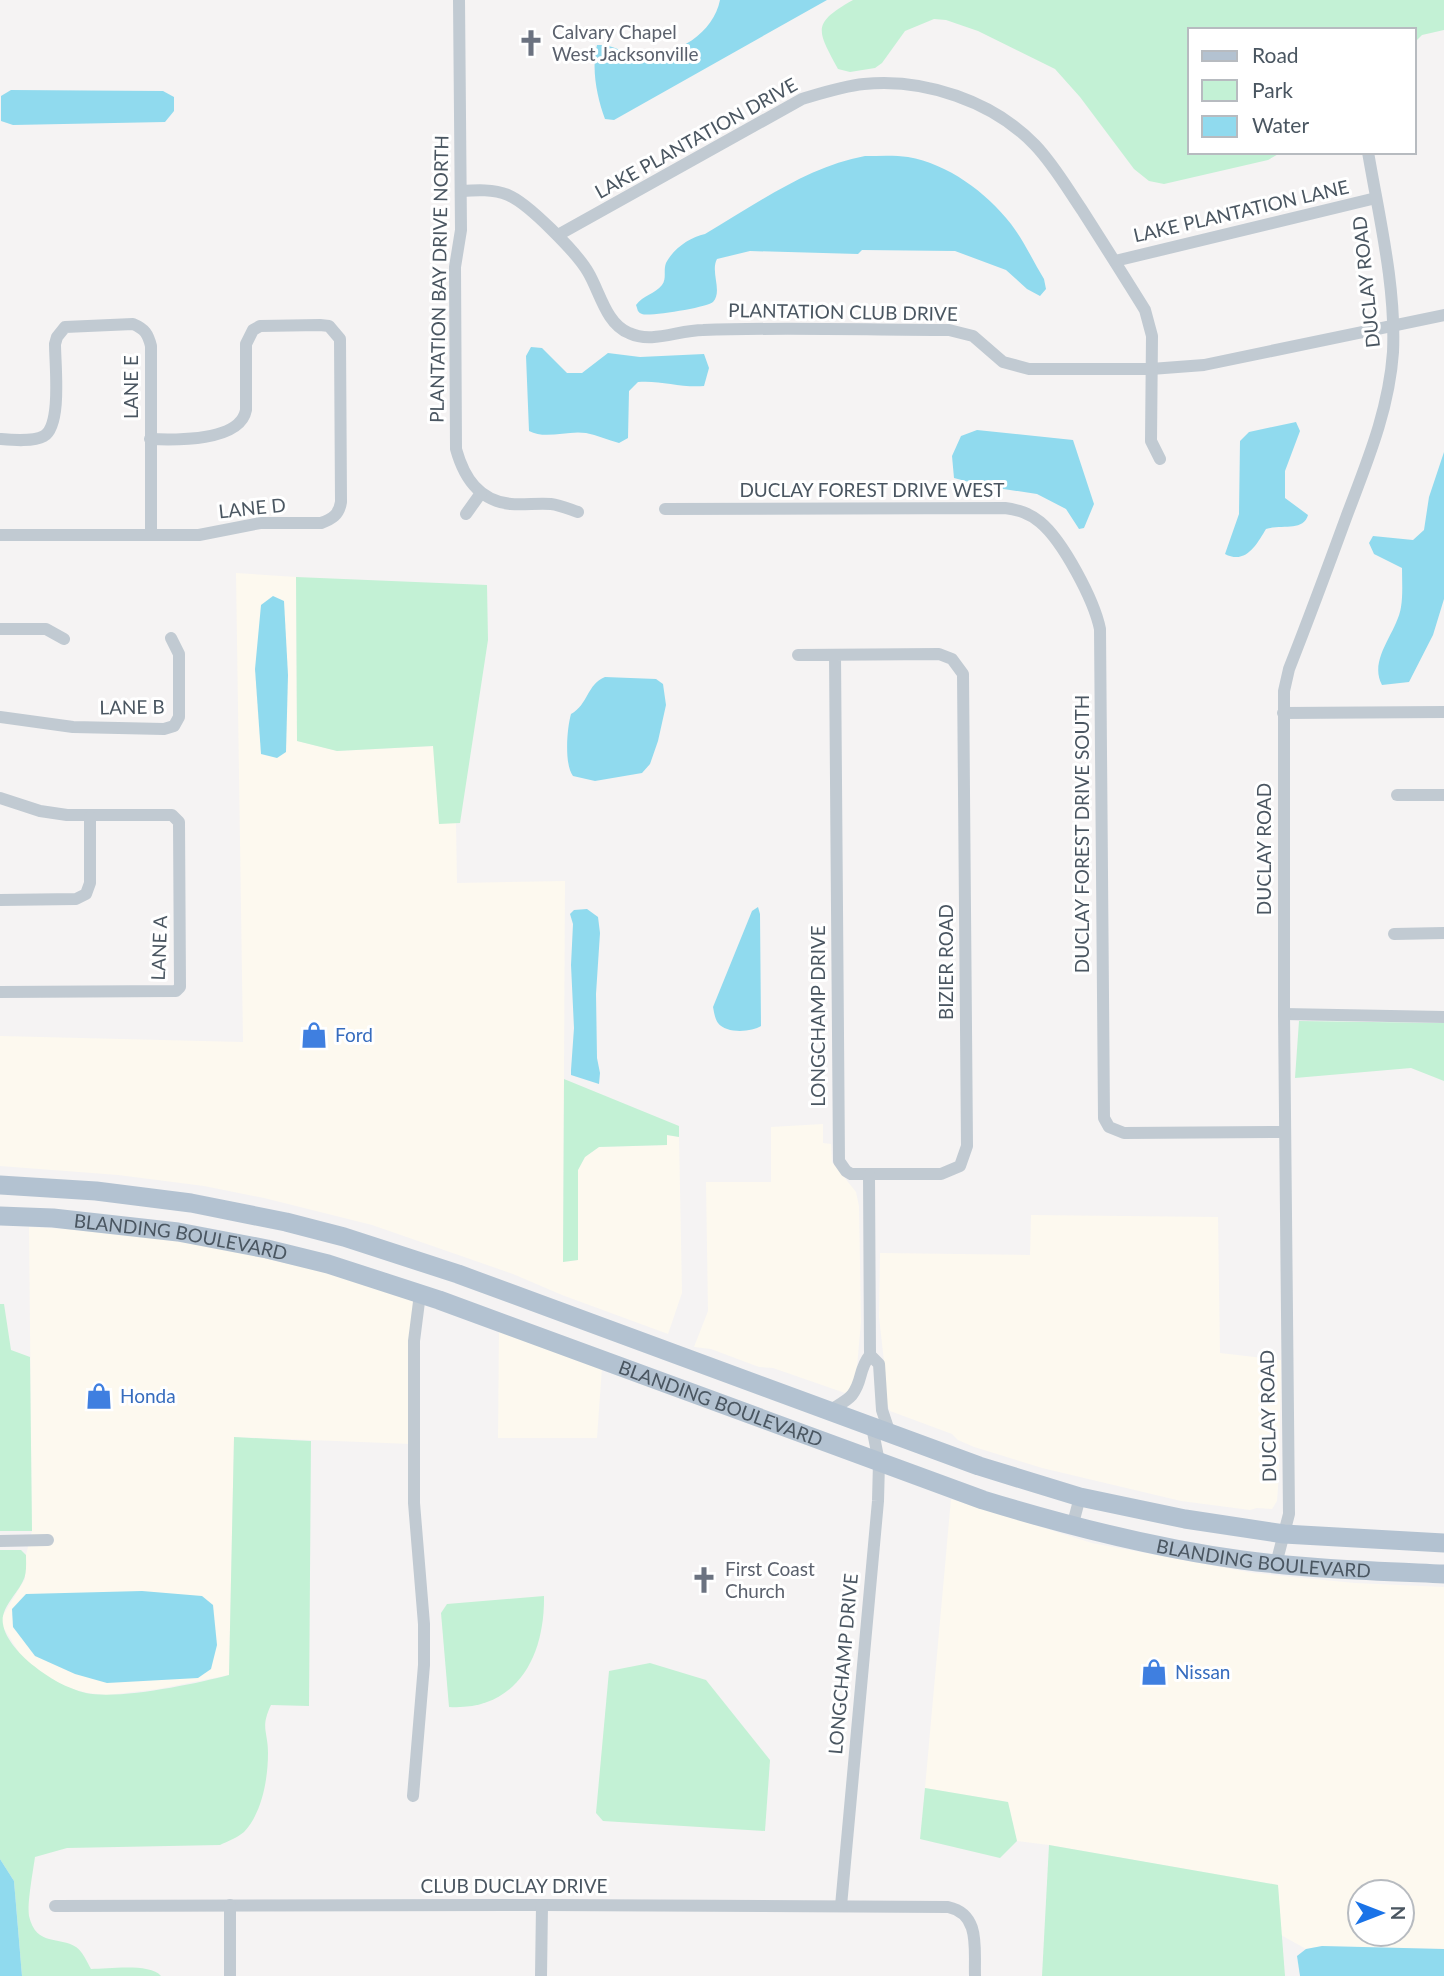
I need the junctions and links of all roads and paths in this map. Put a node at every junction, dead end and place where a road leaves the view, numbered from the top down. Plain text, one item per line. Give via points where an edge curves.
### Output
1 (459, 0) edge
2 (1368, 154) edge
3 (461, 191) junction
4 (1376, 198) junction
5 (558, 235) junction
6 (1115, 261) junction
7 (1444, 315) edge
8 (1392, 326) junction
9 (341, 346) joint
10 (1151, 369) junction
11 (0, 439) edge
12 (150, 439) junction
13 (1160, 459) dead end
14 (481, 493) junction
15 (665, 509) dead end
16 (578, 512) dead end
17 (466, 514) dead end
18 (151, 535) junction
19 (0, 536) edge
20 (1062, 550) joint
21 (0, 629) edge
22 (171, 638) dead end
23 (64, 639) dead end
24 (799, 654) dead end
25 (835, 655) junction
26 (1444, 712) edge
27 (1283, 713) junction
28 (0, 717) edge
29 (1397, 795) dead end
30 (1444, 795) edge
31 (0, 798) edge
32 (90, 817) junction
33 (0, 900) edge
34 (1444, 933) edge
35 (1394, 934) dead end
36 (0, 992) edge
37 (1284, 1014) junction
38 (1444, 1017) edge
39 (1285, 1132) junction
40 (869, 1175) junction
41 (0, 1185) edge
42 (53, 1188) junction
43 (0, 1216) edge
44 (53, 1217) junction
45 (335, 1235) junction
46 (328, 1264) junction
47 (420, 1294) junction
48 (604, 1329) junction
49 (870, 1355) junction
50 (595, 1357) junction
51 (829, 1411) junction
52 (881, 1431) junction
53 (879, 1462) junction
54 (1080, 1497) junction
55 (1072, 1527) junction
56 (1284, 1534) junction
57 (48, 1540) dead end
58 (0, 1541) edge
59 (1444, 1543) edge
60 (1276, 1564) junction
61 (1444, 1574) edge
62 (413, 1796) dead end
63 (230, 1905) junction
64 (542, 1905) junction
65 (55, 1906) dead end
66 (841, 1906) junction
67 (230, 1976) edge
68 (541, 1976) edge
69 (975, 1976) edge

1 - 3 street, PLANTATION BAY DRIVE NORTH
2 - 4 street, DUCLAY ROAD
3 - 5 street, PLANTATION CLUB DRIVE via 511,196
3 - 14 street, PLANTATION BAY DRIVE NORTH via 455,267 456,449 461,468
4 - 6 street, LAKE PLANTATION LANE
4 - 8 street, DUCLAY ROAD
5 - 6 street, LAKE PLANTATION DRIVE via 802,99 855,85 910,84 964,99 1010,124 1033,143 1052,164
5 - 10 street, PLANTATION CLUB DRIVE via 588,271 611,318 630,334 642,337 700,330 948,330 973,336 1003,362 1029,369
6 - 10 street, LAKE PLANTATION DRIVE via 1149,320
7 - 8 street, PLANTATION CLUB DRIVE
8 - 10 street, PLANTATION CLUB DRIVE via 1204,365
8 - 27 street, DUCLAY ROAD via 1391,366 1381,421 1289,669
9 - 12 street, LANE E via 329,326 260,326 246,344 246,410 237,426 199,438
9 - 18 street, LANE D via 341,502 335,516 321,523 260,523 198,535
10 - 13 street, LAKE PLANTATION DRIVE via 1151,441
11 - 12 street, LANE E via 38,439 51,430 57,337 72,325 102,324 133,324 147,333
12 - 18 street
14 - 16 street via 497,502 553,504
14 - 17 street
15 - 20 street, DUCLAY FOREST DRIVE WEST via 1005,508 1019,510 1041,523
18 - 19 street, LANE D
20 - 39 street, DUCLAY FOREST DRIVE SOUTH via 1090,596 1100,629 1103,1109 1109,1127 1124,1133
21 - 23 street via 46,629
22 - 28 street, LANE B via 179,654 179,717 174,726 73,727
24 - 25 street
25 - 40 street, LONGCHAMP DRIVE via 838,1154 846,1171
25 - 40 street, BIZIER ROAD via 939,654 958,666 964,684 967,1146 960,1166 941,1174
26 - 27 street
27 - 37 street, DUCLAY ROAD
29 - 30 street
31 - 32 street
32 - 33 street via 86,894 76,899
32 - 36 street, LANE A via 177,818 180,987 176,991
34 - 35 street
37 - 38 street
37 - 39 street, DUCLAY ROAD
39 - 56 street, DUCLAY ROAD via 1289,1514
40 - 49 street, LONGCHAMP DRIVE
41 - 42 main road, BLANDING BOULEVARD
42 - 44 main road
42 - 45 main road, BLANDING BOULEVARD via 214,1207
43 - 44 main road, BLANDING BOULEVARD
44 - 46 main road, BLANDING BOULEVARD via 204,1236
45 - 46 main road
45 - 48 main road, BLANDING BOULEVARD via 458,1274
46 - 47 main road, BLANDING BOULEVARD
47 - 50 main road, BLANDING BOULEVARD
47 - 62 street via 414,1340 414,1503 424,1665
48 - 50 main road
48 - 51 main road, BLANDING BOULEVARD
49 - 51 street, LONGCHAMP DRIVE via 861,1366 850,1398
49 - 52 street, LONGCHAMP DRIVE via 879,1364
50 - 53 main road, BLANDING BOULEVARD
51 - 52 main road, BLANDING BOULEVARD
52 - 53 street, LONGCHAMP DRIVE
52 - 54 main road, BLANDING BOULEVARD
53 - 55 main road, BLANDING BOULEVARD
53 - 66 street, LONGCHAMP DRIVE
54 - 55 street
54 - 56 main road, BLANDING BOULEVARD
55 - 60 main road, BLANDING BOULEVARD
56 - 59 main road, BLANDING BOULEVARD
56 - 60 street, DUCLAY ROAD
57 - 58 street
60 - 61 main road, BLANDING BOULEVARD
63 - 64 street, CLUB DUCLAY DRIVE
63 - 65 street, CLUB DUCLAY DRIVE
63 - 67 street
64 - 66 street, CLUB DUCLAY DRIVE
64 - 68 street
66 - 69 street, CLUB DUCLAY DRIVE via 957,1909 969,1918 974,1933

